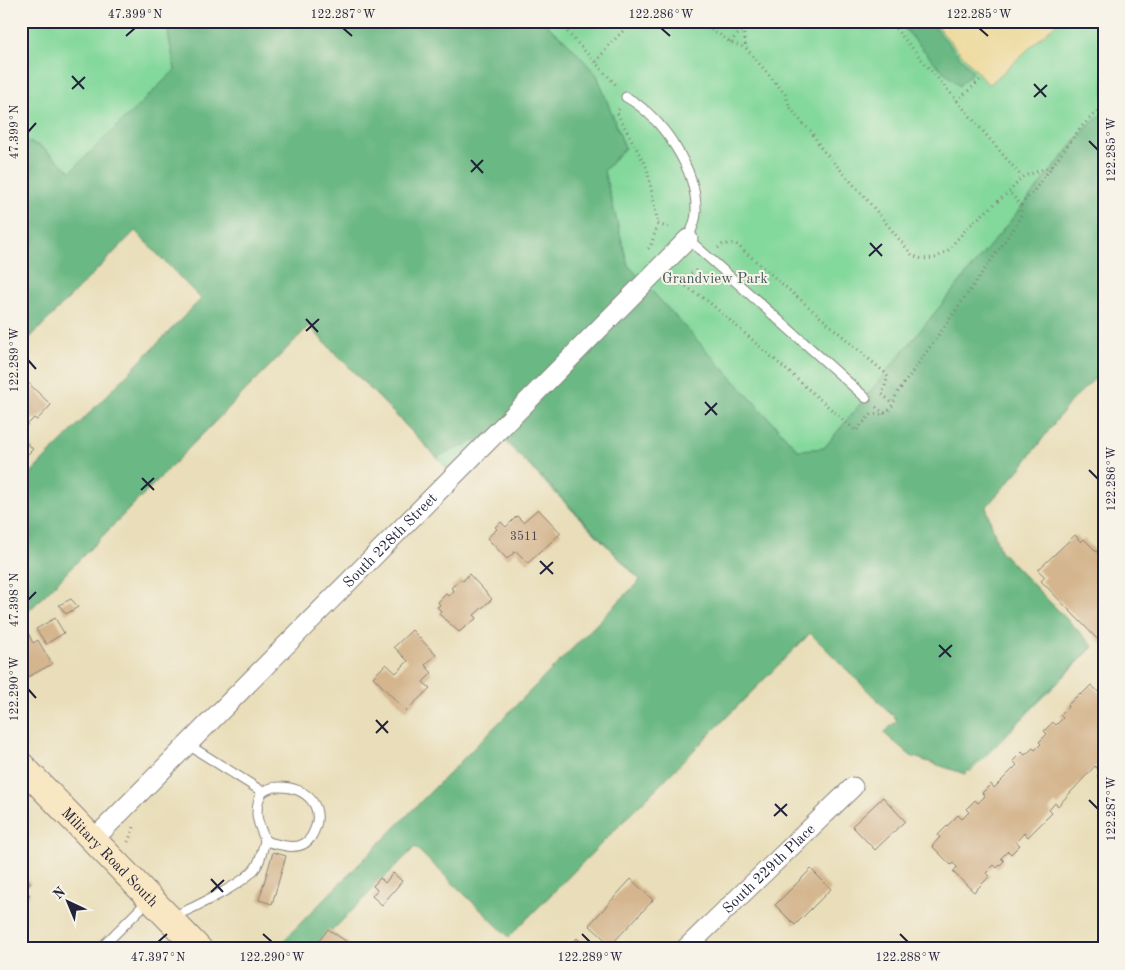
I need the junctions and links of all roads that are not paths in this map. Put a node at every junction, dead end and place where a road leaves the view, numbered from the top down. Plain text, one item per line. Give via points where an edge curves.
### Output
1 (626, 97) road end
2 (688, 239) junction
3 (870, 401) road end
4 (187, 744) junction
5 (23, 771) edge
6 (853, 787) dead end
7 (263, 792) junction
8 (93, 840) junction
9 (265, 841) junction
10 (150, 899) junction
11 (169, 918) junction
12 (100, 949) edge
13 (199, 949) edge
14 (685, 949) edge

1 - 2 lane via 638,104 678,151 693,185 696,214
2 - 3 lane
2 - 4 street, South 228th Street
4 - 7 lane
4 - 8 street, South 228th Street
5 - 8 main road, Military Road South
6 - 14 street, South 229th Place
7 - 9 lane via 258,801 257,816
7 - 9 lane via 272,788 297,789 316,807 318,819 308,841 298,846
8 - 10 main road, Military Road South
9 - 11 lane via 256,867 245,880
10 - 11 main road, Military Road South
10 - 12 lane
11 - 13 main road, Military Road South

